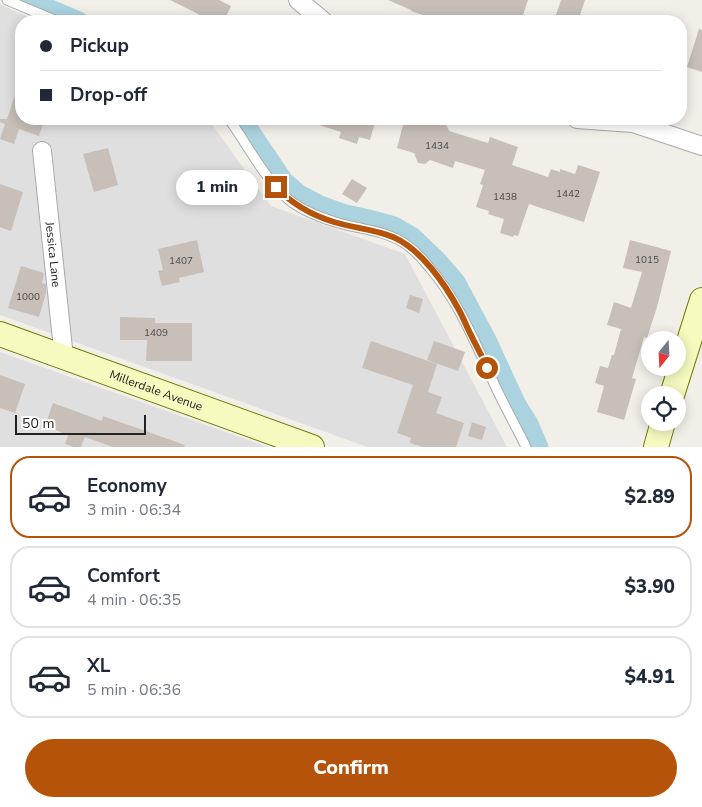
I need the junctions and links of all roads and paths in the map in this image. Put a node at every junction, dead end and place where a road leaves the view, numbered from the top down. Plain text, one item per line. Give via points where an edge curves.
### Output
1 (7, 0) edge
2 (298, 0) edge
3 (43, 15) edge
4 (316, 15) edge
5 (233, 125) edge
6 (639, 125) edge
7 (702, 146) edge
8 (42, 150) dead end
9 (702, 300) edge
10 (0, 334) edge
11 (64, 358) junction
12 (675, 386) edge
13 (660, 431) edge
14 (312, 447) edge
15 (526, 447) edge
16 (656, 447) edge

1 - 3 lane
2 - 4 street
5 - 15 lane via 268,177 292,202 334,222 405,243 423,260 459,310
6 - 7 street
8 - 11 street, Jessica Lane
9 - 12 street
10 - 11 street, Millerdale Avenue
11 - 14 street, Millerdale Avenue
13 - 16 street

